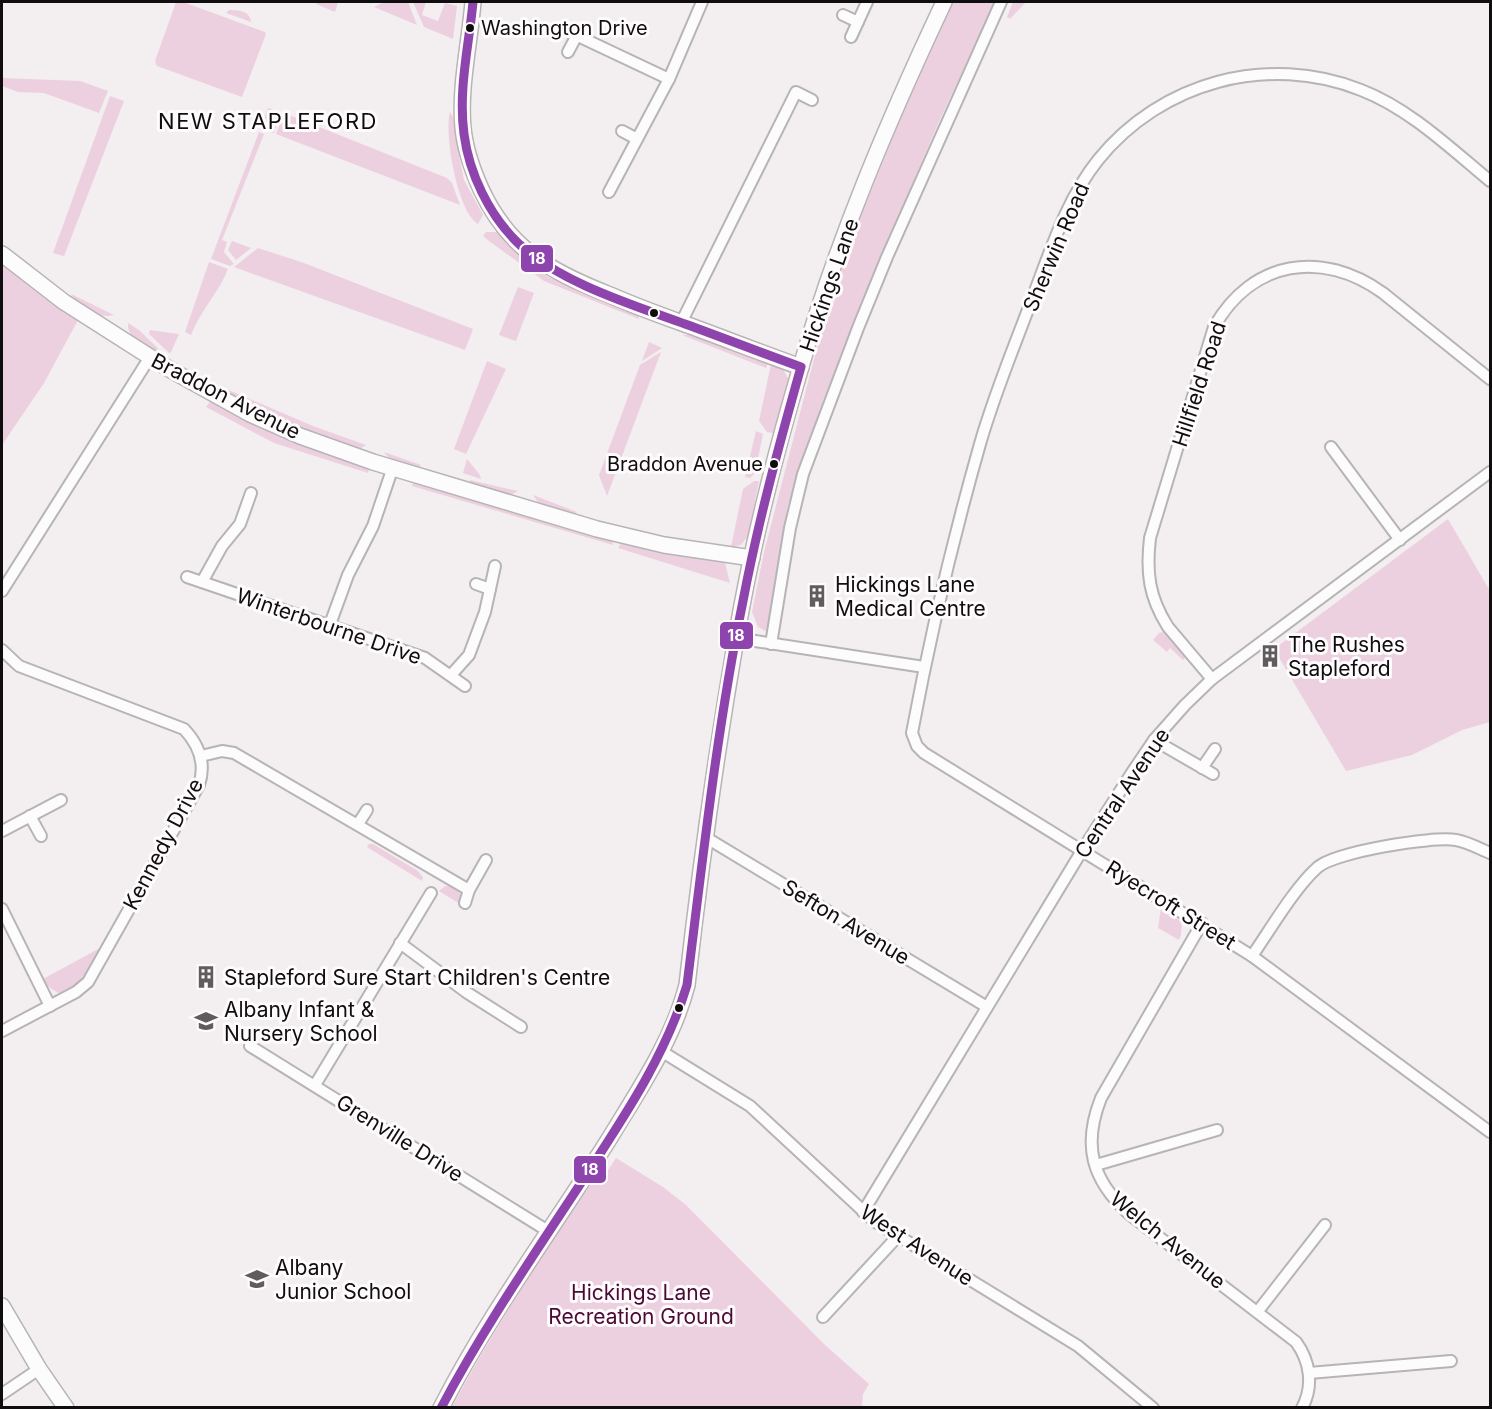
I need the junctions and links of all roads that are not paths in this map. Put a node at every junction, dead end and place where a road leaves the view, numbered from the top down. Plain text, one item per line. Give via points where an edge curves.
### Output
1 (473, 2) edge
2 (702, 2) edge
3 (867, 2) edge
4 (944, 2) edge
5 (1001, 2) edge
6 (843, 15) dead end
7 (858, 22) junction
8 (561, 28) dead end
9 (577, 35) junction
10 (850, 38) dead end
11 (568, 52) dead end
12 (669, 79) junction
13 (812, 100) dead end
14 (622, 131) dead end
15 (637, 139) junction
16 (1491, 181) edge
17 (609, 192) dead end
18 (2, 254) edge
19 (681, 322) junction
20 (150, 357) junction
21 (801, 367) junction
22 (1491, 379) edge
23 (1331, 447) dead end
24 (393, 467) junction
25 (1491, 472) edge
26 (252, 494) dead end
27 (1400, 540) junction
28 (752, 558) junction
29 (495, 566) dead end
30 (187, 577) dead end
31 (202, 582) junction
32 (476, 584) dead end
33 (490, 589) junction
34 (2, 591) edge
35 (329, 627) junction
36 (736, 638) junction
37 (771, 644) junction
38 (2, 650) edge
39 (924, 667) junction
40 (451, 675) junction
41 (1212, 679) junction
42 (465, 686) dead end
43 (1154, 740) junction
44 (1215, 749) dead end
45 (201, 756) junction
46 (1202, 768) junction
47 (1213, 774) dead end
48 (61, 800) dead end
49 (367, 810) dead end
50 (30, 816) junction
51 (358, 824) junction
52 (2, 831) edge
53 (40, 836) dead end
54 (705, 837) junction
55 (1083, 849) junction
56 (1491, 853) edge
57 (486, 860) dead end
58 (469, 890) junction
59 (431, 893) dead end
60 (465, 903) dead end
61 (2, 909) edge
62 (1202, 923) junction
63 (400, 943) junction
64 (1252, 956) junction
65 (50, 1006) junction
66 (987, 1007) junction
67 (520, 1027) dead end
68 (2, 1031) edge
69 (250, 1046) dead end
70 (661, 1051) junction
71 (315, 1085) junction
72 (1217, 1130) dead end
73 (1491, 1132) edge
74 (1096, 1165) junction
75 (863, 1212) junction
76 (1325, 1225) dead end
77 (548, 1231) junction
78 (898, 1236) junction
79 (2, 1306) edge
80 (1258, 1311) junction
81 (823, 1317) dead end
82 (1451, 1361) dead end
83 (39, 1369) junction
84 (1309, 1373) junction
85 (2, 1394) edge
86 (66, 1407) edge
87 (441, 1407) edge
88 (1153, 1407) edge
89 (1302, 1407) edge

1 - 19 main road via 463,129 476,178 497,217 521,246 552,270
2 - 12 street
3 - 7 street
4 - 21 main road, Hickings Lane via 904,86 842,242
5 - 37 street, Hickings Lane via 887,257 803,474
6 - 7 street
7 - 10 street
8 - 9 street
9 - 11 street
9 - 12 street
12 - 15 street
13 - 19 street via 796,92
14 - 15 street
15 - 17 street
16 - 39 street, Sherwin Road via 1389,102 1344,84 1304,74 1253,75 1202,86 1167,102 1128,129 1096,162 1071,203 1015,344 981,442
18 - 20 main road, Braddon Avenue via 64,302
19 - 21 main road
20 - 24 main road, Braddon Avenue via 250,414 300,436
20 - 34 street
21 - 28 main road, Hickings Lane
22 - 41 street, Hillfield Road via 1383,293 1352,274 1327,267 1285,270 1252,284 1230,303 1214,327 1150,538 1147,562 1162,618
23 - 27 street
24 - 28 main road, Braddon Avenue via 632,539
24 - 35 street via 373,526 348,575
25 - 27 street, Central Avenue
26 - 31 street via 240,524
27 - 41 street, Central Avenue
28 - 36 main road, Hickings Lane
29 - 33 street
30 - 31 street, Winterbourne Drive
31 - 35 street, Winterbourne Drive
32 - 33 street
33 - 40 street via 469,655
35 - 40 street, Winterbourne Drive via 425,658
36 - 37 street
36 - 54 main road, Hickings Lane
37 - 39 street
38 - 45 street, Kennedy Drive via 19,666 184,729
39 - 55 street, Ryecroft Street via 912,733 917,746
40 - 42 street, Winterbourne Drive
41 - 43 street, Central Avenue
43 - 46 street
43 - 55 street, Central Avenue
44 - 46 street
45 - 51 street via 222,751 234,753
45 - 65 street, Kennedy Drive via 199,785 91,978 76,992
46 - 47 street
48 - 50 street
49 - 51 street
50 - 52 street
50 - 53 street
51 - 58 street
54 - 66 street, Sefton Avenue
54 - 70 main road, Hickings Lane via 687,985
55 - 62 street, Ryecroft Street
55 - 66 street, Central Avenue
56 - 64 street via 1458,840 1441,839 1392,845 1325,862 1308,876
57 - 58 street
58 - 60 street
59 - 63 street
61 - 65 street
62 - 64 street, Ryecroft Street
62 - 74 street, Welch Avenue via 1101,1098 1093,1124
63 - 67 street
63 - 71 street
64 - 73 street, Ryecroft Street
65 - 68 street, Kennedy Drive
66 - 75 street, Central Avenue
69 - 71 street, Grenville Drive
70 - 75 street, West Avenue via 750,1106
70 - 77 main road, Hickings Lane
71 - 77 street, Grenville Drive
72 - 74 street
74 - 80 street, Welch Avenue via 1105,1189 1129,1214
75 - 78 street, West Avenue
76 - 80 street
77 - 87 main road, Hickings Lane via 479,1338
78 - 81 street
78 - 88 street, West Avenue via 1078,1346
79 - 83 main road
80 - 84 street, Welch Avenue via 1296,1342
82 - 84 street
83 - 85 street
83 - 86 main road
84 - 89 street

